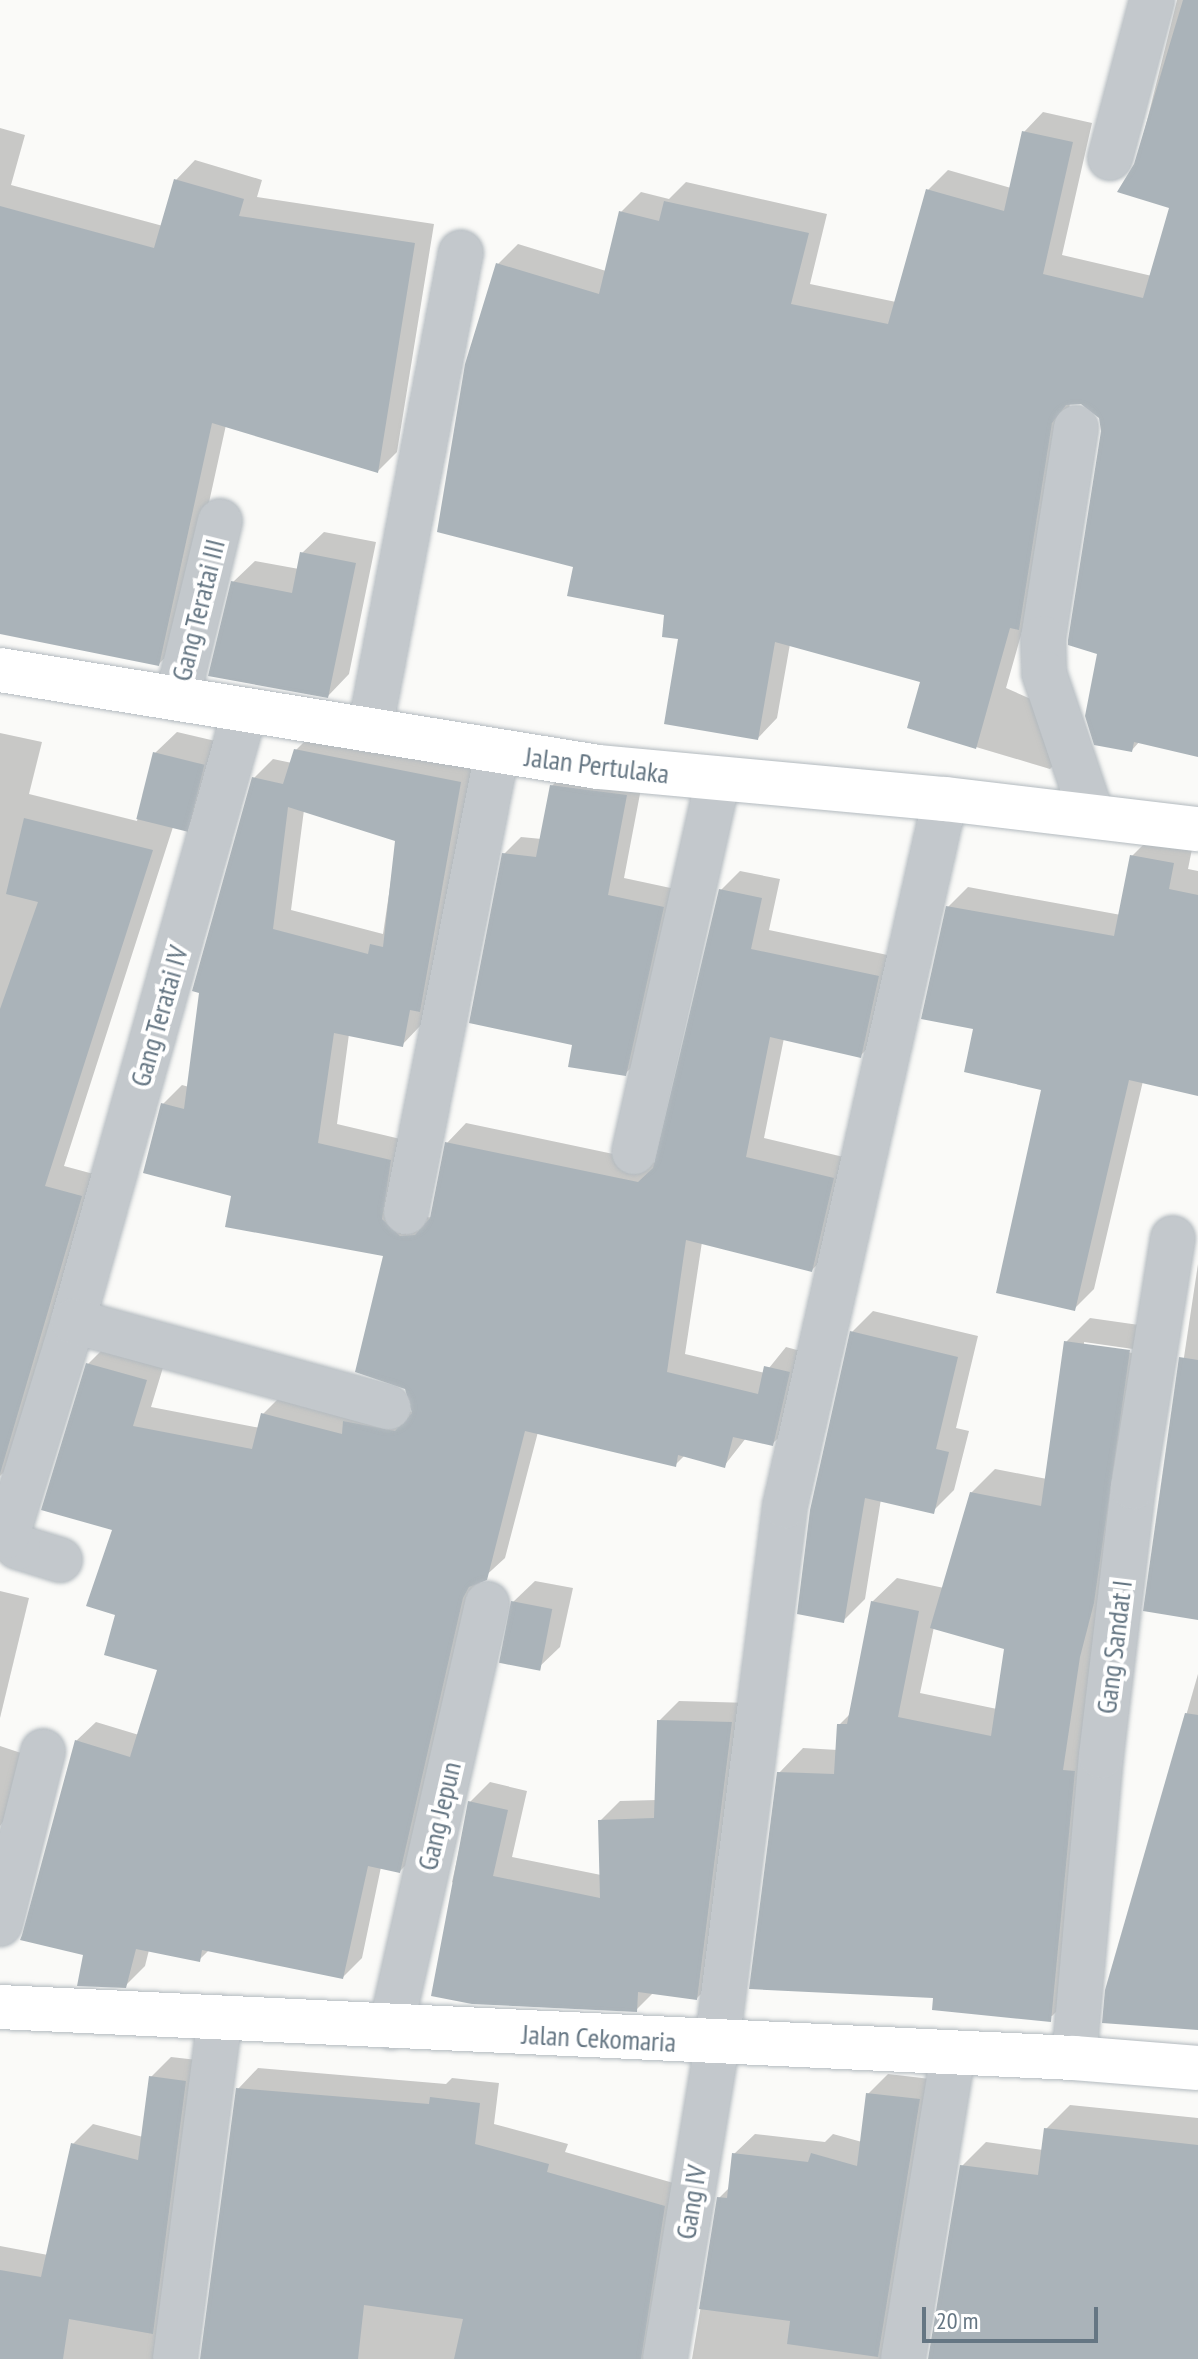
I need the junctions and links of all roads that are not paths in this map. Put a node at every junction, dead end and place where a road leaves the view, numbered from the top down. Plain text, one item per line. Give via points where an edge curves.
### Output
1 (1152, 0) edge
2 (1110, 158) dead end
3 (461, 253) dead end
4 (1076, 428) dead end
5 (220, 521) dead end
6 (0, 670) edge
7 (177, 699) junction
8 (245, 710) junction
9 (370, 729) junction
10 (497, 751) junction
11 (718, 780) junction
12 (945, 799) junction
13 (1092, 816) junction
14 (1198, 829) edge
15 (634, 1152) dead end
16 (406, 1212) dead end
17 (1173, 1238) dead end
18 (73, 1321) junction
19 (388, 1407) dead end
20 (60, 1560) dead end
21 (487, 1604) dead end
22 (43, 1751) dead end
23 (0, 1924) edge
24 (0, 2007) edge
25 (220, 2017) junction
26 (391, 2027) junction
27 (717, 2044) junction
28 (953, 2053) junction
29 (1074, 2058) junction
30 (1198, 2068) edge
31 (175, 2359) edge
32 (665, 2359) edge
33 (903, 2359) edge

1 - 2 street
3 - 9 street
4 - 13 street via 1043,638 1044,673
5 - 7 street, Gang Teratai III
6 - 7 street, Jalan Pertulaka
7 - 8 street, Jalan Pertulaka
8 - 9 street, Jalan Pertulaka
8 - 18 street, Gang Teratai IV
9 - 10 street, Jalan Pertulaka
10 - 11 street, Jalan Pertulaka
10 - 16 street
11 - 12 street, Jalan Pertulaka
11 - 15 street
12 - 13 street, Jalan Pertulaka
12 - 27 street, Gang IV via 785,1506
13 - 14 street, Jalan Pertulaka
17 - 29 street, Gang Sandat I via 1133,1487 1108,1693
18 - 19 street
18 - 20 street, Gang Teratai IV via 7,1536 18,1547
21 - 26 street, Gang Jepun
22 - 23 street
24 - 25 street, Jalan Cekomaria
25 - 26 street, Jalan Cekomaria
25 - 31 street
26 - 27 street, Jalan Cekomaria
27 - 28 street, Jalan Cekomaria
27 - 32 street, Gang IV
28 - 29 street, Jalan Cekomaria
28 - 33 street
29 - 30 street, Jalan Cekomaria

